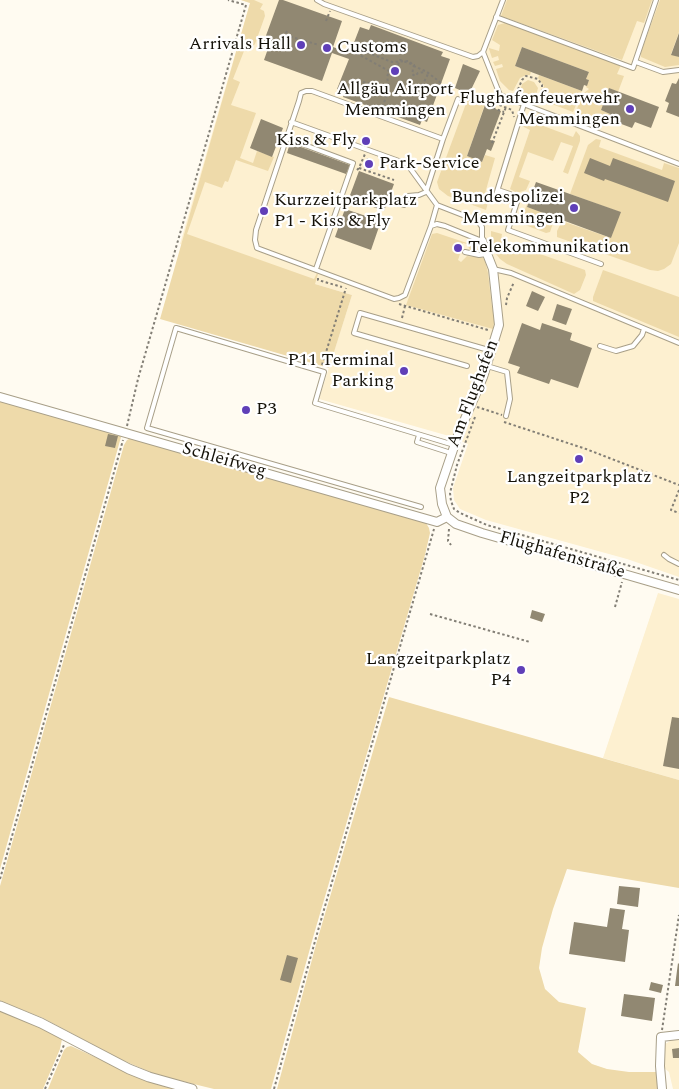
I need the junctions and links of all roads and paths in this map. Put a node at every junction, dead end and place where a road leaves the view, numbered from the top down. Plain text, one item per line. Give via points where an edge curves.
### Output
1 (228, 0) edge
2 (317, 0) edge
3 (502, 0) edge
4 (656, 0) edge
5 (332, 7) junction
6 (496, 17) junction
7 (326, 21) dead end
8 (287, 31) dead end
9 (319, 45) dead end
10 (483, 52) junction
11 (636, 62) junction
12 (398, 65) dead end
13 (679, 70) edge
14 (358, 81) dead end
15 (441, 83) dead end
16 (389, 87) junction
17 (421, 91) dead end
18 (480, 97) junction
19 (458, 99) joint
20 (513, 100) junction
21 (524, 104) junction
22 (383, 106) dead end
23 (506, 107) junction
24 (536, 109) junction
25 (504, 112) junction
26 (291, 122) junction
27 (517, 128) junction
28 (286, 138) junction
29 (442, 138) junction
30 (492, 143) dead end
31 (679, 164) edge
32 (359, 168) dead end
33 (394, 180) dead end
34 (498, 190) junction
35 (426, 192) junction
36 (495, 198) dead end
37 (389, 200) dead end
38 (437, 205) junction
39 (431, 226) junction
40 (482, 240) junction
41 (465, 252) dead end
42 (487, 254) junction
43 (602, 264) dead end
44 (318, 270) junction
45 (493, 270) junction
46 (515, 279) dead end
47 (397, 303) dead end
48 (405, 306) junction
49 (505, 311) dead end
50 (400, 325) junction
51 (644, 329) junction
52 (493, 331) dead end
53 (679, 343) edge
54 (600, 346) dead end
55 (492, 351) junction
56 (467, 366) dead end
57 (487, 366) junction
58 (320, 371) junction
59 (0, 397) edge
60 (471, 405) junction
61 (476, 416) dead end
62 (506, 416) joint
63 (504, 422) dead end
64 (125, 432) junction
65 (419, 435) junction
66 (454, 445) junction
67 (451, 453) junction
68 (679, 484) edge
69 (679, 490) edge
70 (421, 507) dead end
71 (679, 513) edge
72 (447, 517) junction
73 (437, 522) junction
74 (446, 527) dead end
75 (451, 545) dead end
76 (664, 555) dead end
77 (679, 564) edge
78 (679, 580) edge
79 (622, 582) dead end
80 (679, 590) edge
81 (615, 607) dead end
82 (430, 614) dead end
83 (530, 642) dead end
84 (0, 878) edge
85 (679, 915) edge
86 (0, 1006) edge
87 (679, 1035) edge
88 (68, 1037) junction
89 (661, 1037) junction
90 (45, 1089) edge
91 (192, 1089) edge
92 (274, 1089) edge
93 (662, 1089) edge

1 - 64 path via 246,5
2 - 5 lane
3 - 6 lane
4 - 11 lane
5 - 7 path
5 - 10 lane via 470,57
6 - 10 lane
6 - 11 lane via 633,68
8 - 9 path via 285,35
10 - 20 lane via 500,95
11 - 13 lane via 663,72
12 - 17 path via 400,60 414,66 412,74 415,76 422,71 428,74
14 - 16 path
15 - 16 path via 409,61 392,62 358,49 356,53 389,71
16 - 22 path
18 - 19 path via 472,94
18 - 23 path
18 - 25 path via 486,105
19 - 29 lane
20 - 21 lane
20 - 24 path via 526,76 538,79 542,92
21 - 24 lane
21 - 27 lane
23 - 25 path
23 - 27 path via 512,110
24 - 31 lane
25 - 30 path
26 - 28 lane
26 - 29 lane via 302,93 312,91
26 - 35 lane, Am Flughafen via 407,164
27 - 34 lane
28 - 44 lane via 255,240 257,248
28 - 44 lane via 353,163
29 - 35 lane
32 - 33 path
34 - 36 lane
34 - 43 lane via 510,194 517,202 508,230
35 - 37 lane via 408,196 404,205
35 - 38 lane, Am Flughafen
38 - 39 lane
38 - 40 lane, Am Flughafen via 478,222 482,227
39 - 40 lane via 445,226
39 - 44 lane via 402,297 394,299
40 - 42 street, Am Flughafen
41 - 42 lane
42 - 45 street, Am Flughafen
44 - 58 path via 318,280 346,288
45 - 51 lane via 512,273
45 - 55 street, Am Flughafen via 499,320
46 - 49 path
47 - 48 path
48 - 50 path
48 - 52 path
50 - 55 lane
50 - 56 lane via 360,313 354,333
51 - 53 lane
51 - 54 lane via 633,346 616,351
55 - 57 street, Am Flughafen
57 - 60 street, Am Flughafen
57 - 62 lane via 507,372 510,399
58 - 65 lane via 324,372 315,403
58 - 70 lane via 176,328 147,428
59 - 64 street, Schleifweg
60 - 62 path
60 - 66 street, Am Flughafen
61 - 78 path via 451,487 451,501 460,514 487,525
63 - 68 path
64 - 73 street, Schleifweg
64 - 84 path
65 - 66 lane
65 - 67 lane via 417,442
66 - 67 street, Am Flughafen
67 - 72 street, Am Flughafen via 440,488
69 - 71 path via 671,510
72 - 73 street
72 - 80 street, Flughafenstraße via 456,524 482,533
73 - 92 path
74 - 75 path
76 - 77 lane
79 - 81 path
82 - 83 path
85 - 89 path
86 - 88 street
87 - 89 street
88 - 90 path
88 - 91 street via 129,1069
89 - 93 street

